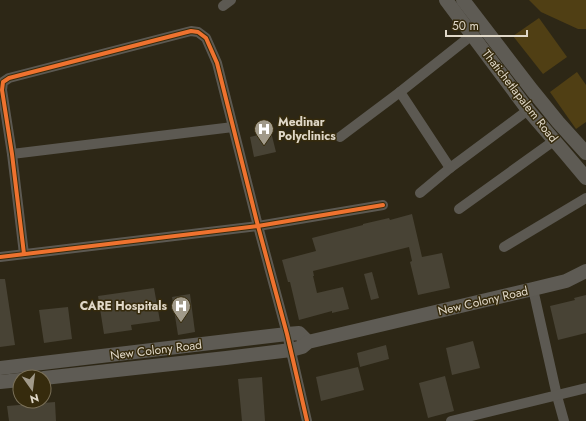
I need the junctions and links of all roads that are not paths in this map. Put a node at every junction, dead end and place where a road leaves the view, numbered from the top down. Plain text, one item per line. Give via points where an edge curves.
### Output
1 (446, 0) edge
2 (463, 0) edge
3 (472, 35) junction
4 (400, 92) junction
5 (528, 110) junction
6 (233, 127) junction
7 (340, 137) dead end
8 (555, 140) junction
9 (586, 153) edge
10 (12, 154) junction
11 (450, 168) junction
12 (586, 178) edge
13 (420, 193) dead end
14 (586, 198) edge
15 (383, 205) dead end
16 (458, 209) dead end
17 (258, 226) junction
18 (504, 247) dead end
19 (24, 254) junction
20 (0, 257) edge
21 (586, 271) edge
22 (533, 289) junction
23 (287, 334) junction
24 (308, 342) junction
25 (291, 350) junction
26 (0, 368) edge
27 (52, 377) edge
28 (12, 381) edge
29 (0, 382) edge
30 (586, 388) edge
31 (557, 396) junction
32 (307, 421) edge
33 (451, 421) edge
34 (564, 421) edge

1 - 3 main road, Thatichetlapalem Road
2 - 9 main road via 532,90
3 - 4 street
3 - 5 main road, Thatichetlapalem Road
4 - 7 street
4 - 11 street
5 - 8 main road, Thatichetlapalem Road
5 - 11 street
6 - 10 street
6 - 10 street via 217,63 206,38 198,32 191,31 9,78 3,82
6 - 17 street
8 - 12 main road, Thatichetlapalem Road
8 - 16 street
10 - 19 street
11 - 13 street
14 - 18 street
15 - 17 street
17 - 19 street
17 - 23 street
19 - 20 street
21 - 22 main road, New Colony Road via 566,280
22 - 24 main road, New Colony Road
22 - 31 street
23 - 24 main road, New Colony Road via 299,333
23 - 25 street
23 - 26 main road, New Colony Road
24 - 25 main road, New Colony Road
25 - 27 main road, New Colony Road
25 - 32 street
28 - 29 main road
30 - 31 street
31 - 33 street
31 - 34 street

